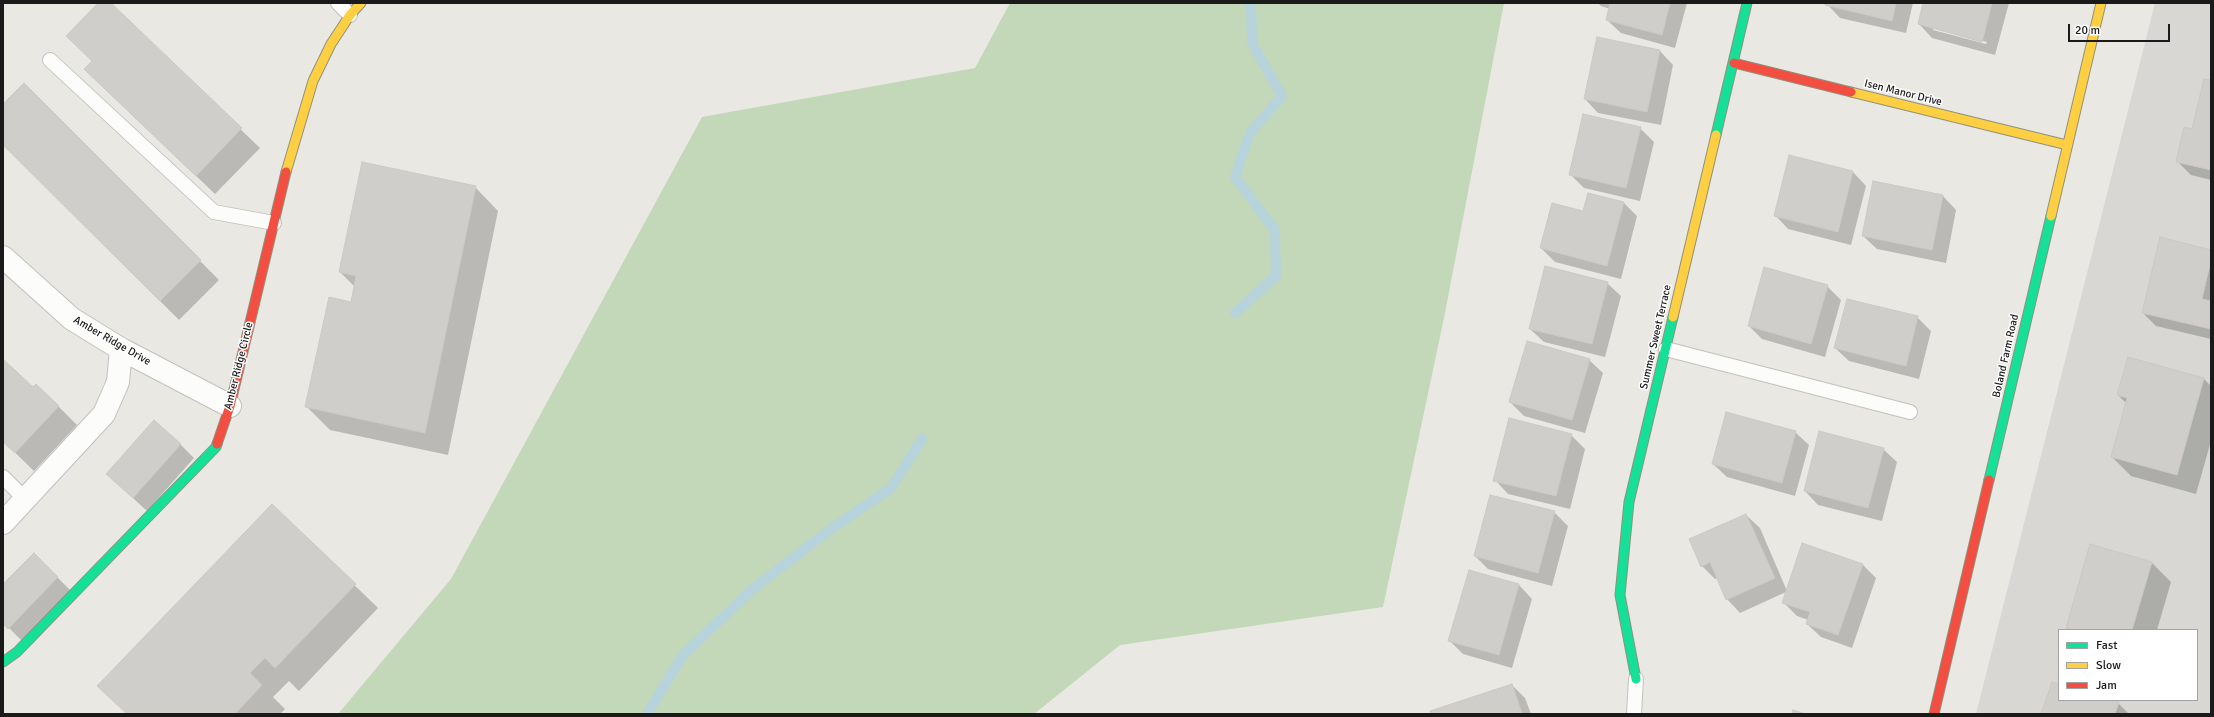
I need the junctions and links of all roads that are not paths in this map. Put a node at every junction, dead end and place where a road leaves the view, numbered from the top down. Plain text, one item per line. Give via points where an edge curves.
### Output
1 (338, 3) edge
2 (362, 3) edge
3 (1747, 3) edge
4 (2101, 3) edge
5 (350, 15) junction
6 (50, 60) dead end
7 (1734, 63) junction
8 (2067, 145) junction
9 (274, 223) junction
10 (4, 256) edge
11 (121, 349) junction
12 (1666, 349) junction
13 (230, 406) junction
14 (1910, 412) dead end
15 (3, 477) edge
16 (25, 499) junction
17 (3, 523) edge
18 (3, 662) edge
19 (1636, 678) joint
20 (1634, 714) edge
21 (1934, 714) edge

1 - 5 lane
2 - 5 street, Amber Ridge Circle
3 - 7 street, Summer Sweet Terrace
4 - 8 street, Boland Farm Road
5 - 9 street, Amber Ridge Circle via 331,44 313,82 293,145
6 - 9 lane via 214,212
7 - 8 street, Isen Manor Drive
7 - 12 street, Summer Sweet Terrace
8 - 21 street, Boland Farm Road
9 - 13 street, Amber Ridge Circle
10 - 11 street, Amber Ridge Drive via 72,319
11 - 13 street, Amber Ridge Drive
11 - 16 street via 118,382 104,414
12 - 14 lane
12 - 19 street, Summer Sweet Terrace via 1629,502 1620,594
13 - 18 street, Amber Ridge Circle via 216,447 17,652
15 - 16 lane
16 - 17 street
19 - 20 lane

